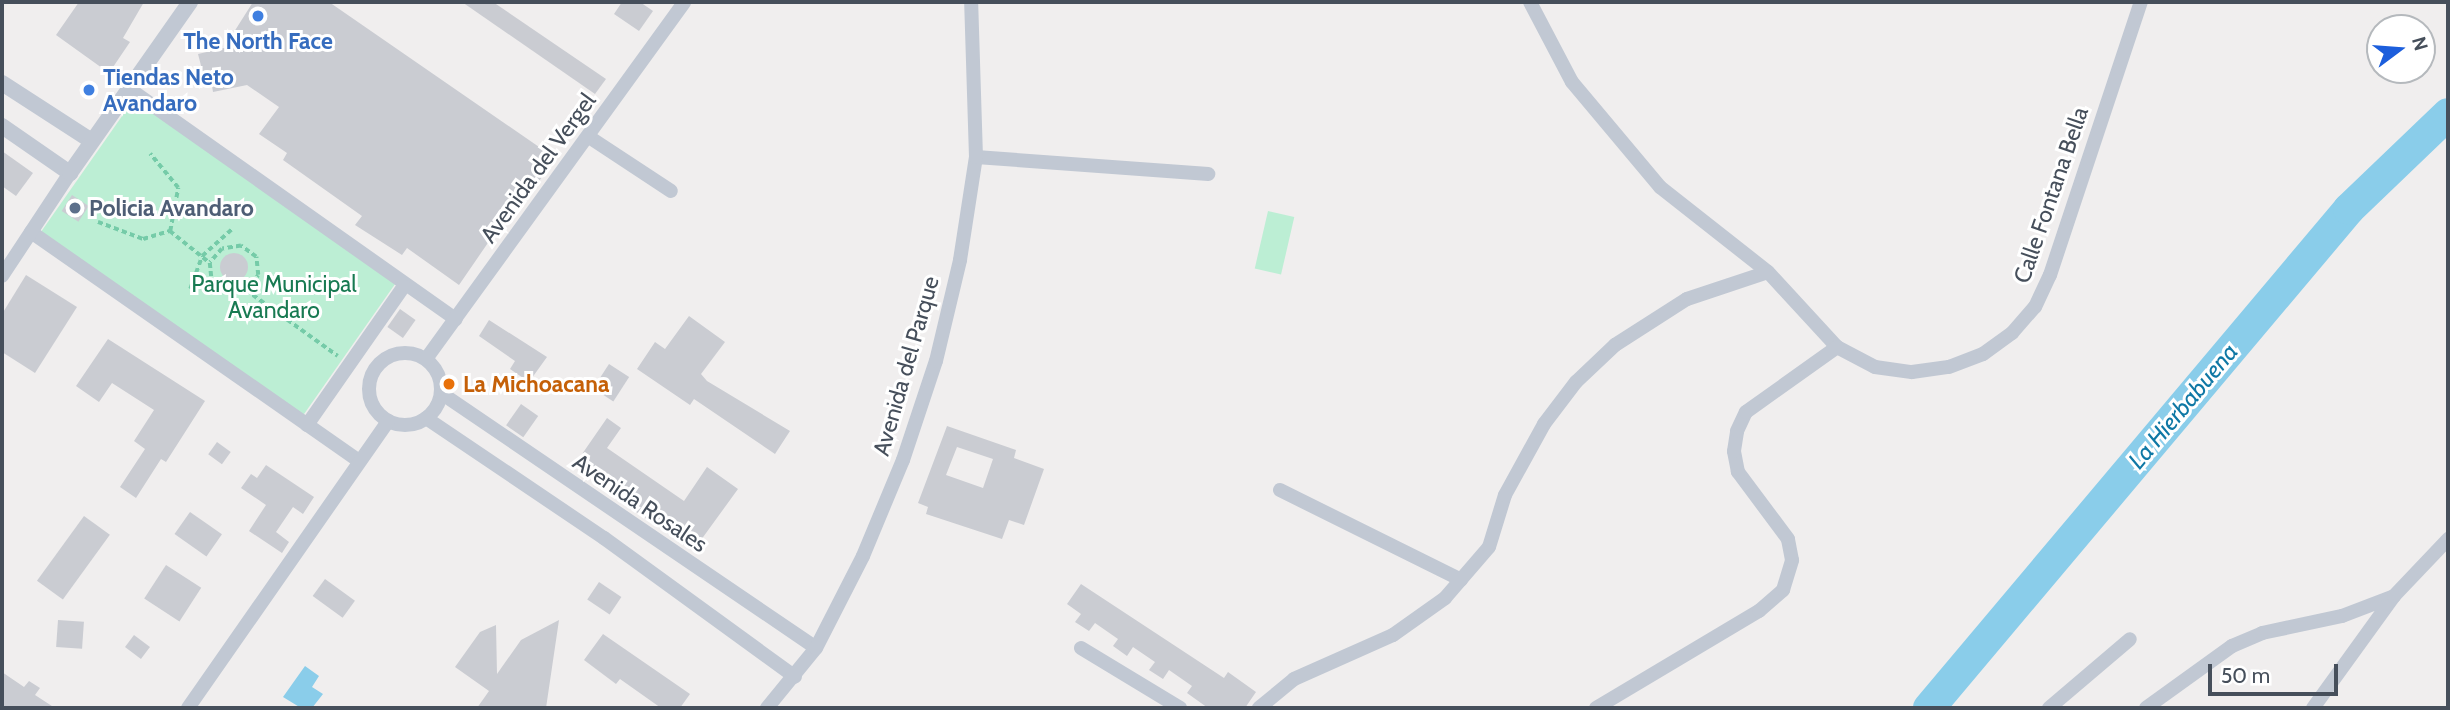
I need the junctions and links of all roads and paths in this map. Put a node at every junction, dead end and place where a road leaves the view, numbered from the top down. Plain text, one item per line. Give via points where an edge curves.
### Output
1 (190, 2) edge
2 (684, 2) edge
3 (971, 2) edge
4 (1530, 2) edge
5 (2140, 2) edge
6 (2, 83) edge
7 (128, 88) junction
8 (2, 126) edge
9 (589, 138) junction
10 (89, 140) junction
11 (150, 154) dead end
12 (976, 157) junction
13 (70, 173) junction
14 (1208, 174) dead end
15 (671, 191) dead end
16 (98, 222) dead end
17 (232, 229) dead end
18 (170, 231) junction
19 (31, 232) junction
20 (202, 256) junction
21 (210, 263) junction
22 (1768, 272) junction
23 (2, 276) edge
24 (404, 286) junction
25 (190, 289) dead end
26 (246, 290) junction
27 (456, 319) junction
28 (1837, 347) junction
29 (426, 359) junction
30 (353, 361) junction
31 (375, 368) junction
32 (441, 393) junction
33 (426, 418) junction
34 (388, 421) junction
35 (307, 425) junction
36 (357, 460) junction
37 (1280, 490) dead end
38 (618, 517) junction
39 (604, 538) junction
40 (2448, 539) edge
41 (1461, 580) junction
42 (2394, 596) junction
43 (2130, 639) dead end
44 (816, 648) junction
45 (1081, 648) dead end
46 (794, 677) junction
47 (188, 708) edge
48 (767, 708) edge
49 (1180, 708) edge
50 (1259, 708) edge
51 (1596, 708) edge
52 (2049, 708) edge
53 (2146, 708) edge
54 (2313, 708) edge

1 - 7 street
2 - 9 street, Avenida del Vergel
3 - 12 street, Avenida del Parque
4 - 22 street, Calle Fontana Bella via 1572,82 1660,187
5 - 28 street, Calle Fontana Bella via 2050,275 2024,321 1983,354 1931,371 1875,367
6 - 10 street
7 - 10 street
7 - 24 street
8 - 13 street
9 - 15 street
9 - 27 street, Avenida del Vergel
10 - 13 street
11 - 18 path via 177,188
12 - 14 street
12 - 44 street, Avenida del Parque via 949,311 920,411 868,544
13 - 19 street
16 - 18 path via 143,239
17 - 20 path
18 - 20 path
19 - 23 street
19 - 35 street
20 - 21 path
20 - 25 path
21 - 26 path via 212,281 227,292
21 - 26 path via 222,248 241,246 256,257 258,275
22 - 28 street, Calle Fontana Bella
22 - 41 street via 1679,304 1637,328 1595,363 1559,402 1530,446 1505,495 1489,547
24 - 27 street
24 - 30 street
26 - 30 path
27 - 29 street, Avenida del Vergel
28 - 51 street via 1746,412 1737,431 1738,472 1788,540 1792,560 1783,590 1759,611
29 - 31 street via 406,352 394,354
29 - 32 street via 436,370
30 - 31 street
30 - 35 street
31 - 34 street via 369,391
32 - 33 street
32 - 38 street, Avenida Rosales
33 - 34 street via 407,425
33 - 39 street
34 - 36 street
35 - 36 street
36 - 47 street
37 - 41 street
38 - 39 street
38 - 44 street, Avenida Rosales
39 - 46 street
40 - 42 street
41 - 50 street via 1410,625 1294,678
42 - 53 street via 2342,615 2262,633 2232,646
42 - 54 street
43 - 52 street
44 - 46 street, Avenida del Parque
45 - 49 street
46 - 48 street, Avenida del Parque

